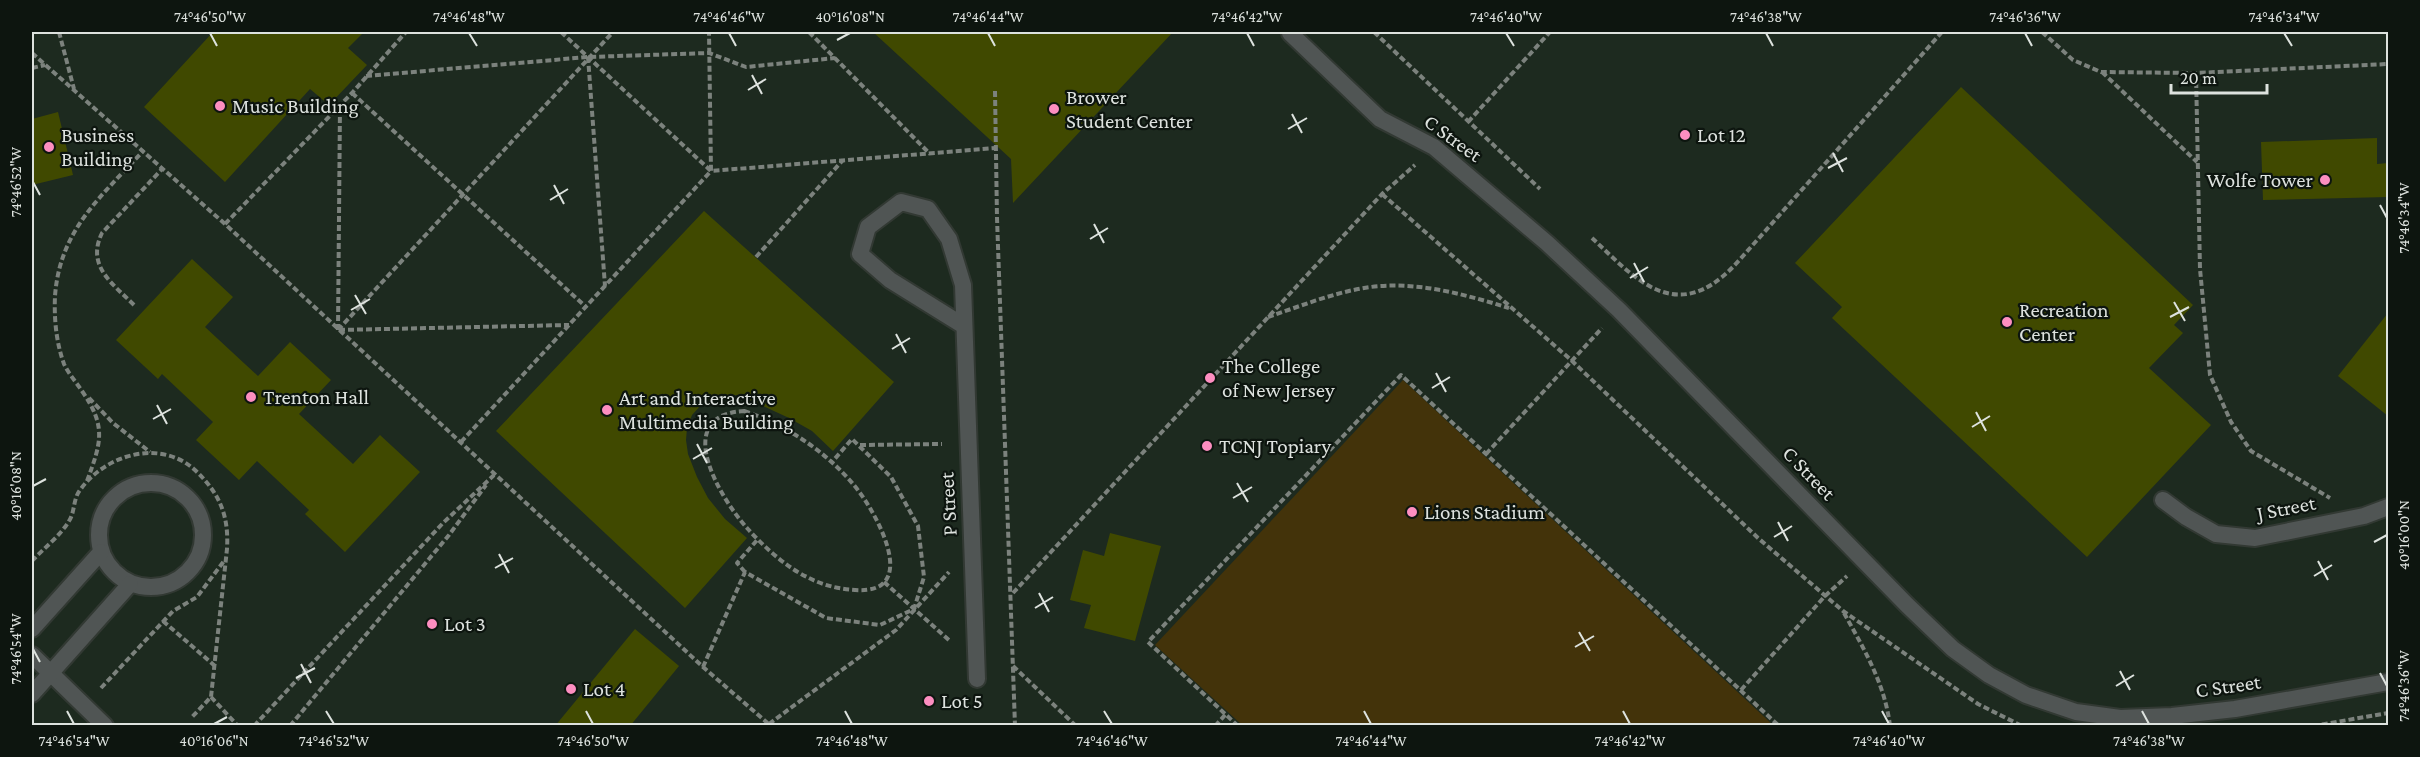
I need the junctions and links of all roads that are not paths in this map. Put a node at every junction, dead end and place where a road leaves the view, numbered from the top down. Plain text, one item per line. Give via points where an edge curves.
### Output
1 (1290, 33) dead end
2 (964, 326) junction
3 (2163, 500) dead end
4 (2388, 507) edge
5 (101, 552) junction
6 (130, 584) junction
7 (32, 629) edge
8 (32, 654) edge
9 (51, 673) junction
10 (977, 679) dead end
11 (2388, 682) edge
12 (32, 694) edge
13 (105, 726) edge

1 - 11 lane, C Street via 1380,119 1434,147 1547,243 1618,309 1953,649 1989,675 2026,695 2076,712 2120,718 2235,709
2 - 2 lane, P Street via 963,285 949,239 928,209 901,202 868,227 860,254 890,280
2 - 10 lane, P Street
3 - 4 lane, J Street via 2216,534 2254,538 2364,516
5 - 6 lane via 108,565
5 - 6 lane via 101,519 109,504 136,485 169,486 195,506 203,538 191,569 179,580 163,586
5 - 7 lane
6 - 9 lane
8 - 9 lane
9 - 12 lane
9 - 13 lane

